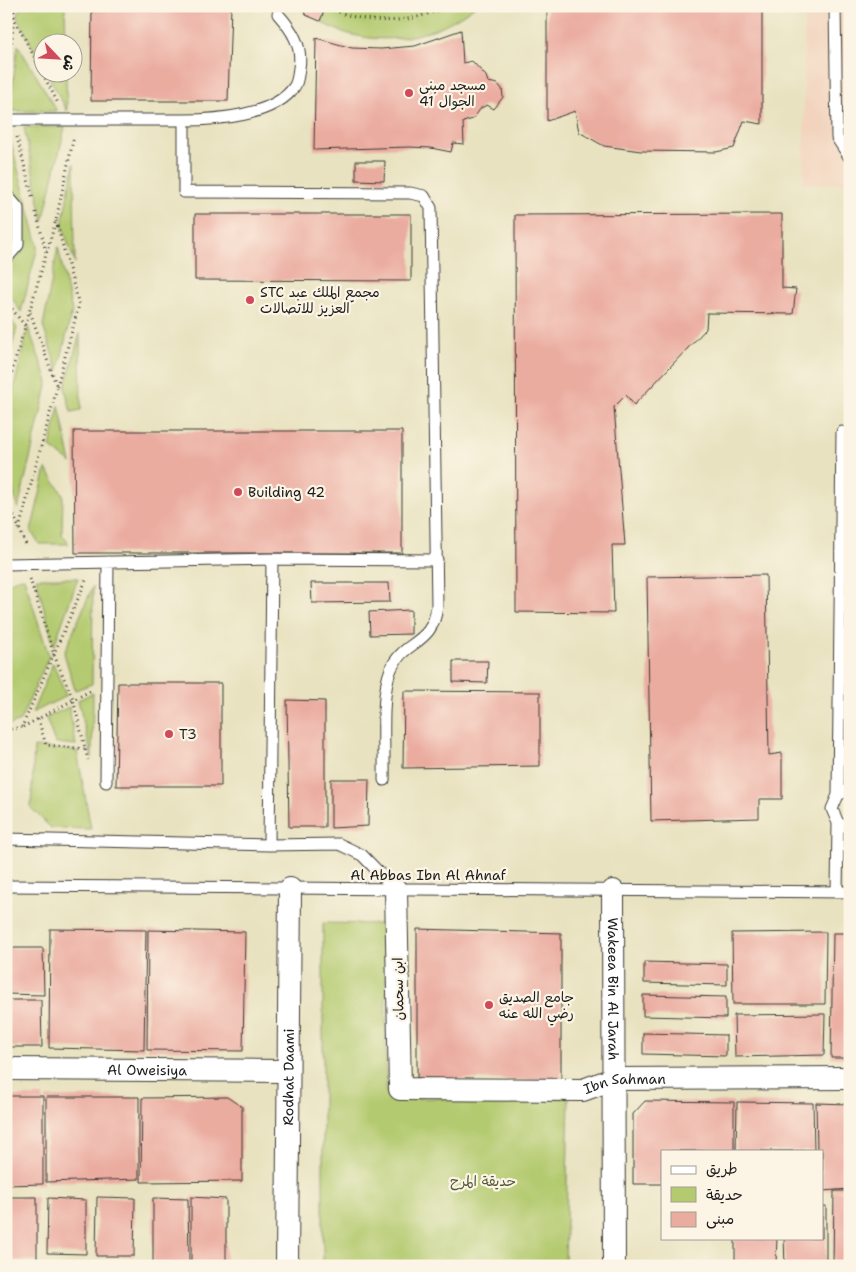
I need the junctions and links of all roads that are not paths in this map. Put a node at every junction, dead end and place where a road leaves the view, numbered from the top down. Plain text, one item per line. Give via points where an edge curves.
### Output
1 (835, 6) edge
2 (278, 14) dead end
3 (10, 120) edge
4 (184, 120) junction
5 (850, 158) edge
6 (6, 194) edge
7 (6, 259) edge
8 (842, 432) dead end
9 (272, 559) junction
10 (437, 560) junction
11 (108, 562) junction
12 (6, 564) edge
13 (106, 778) road end
14 (384, 780) dead end
15 (850, 789) edge
16 (838, 795) junction
17 (838, 823) junction
18 (850, 828) edge
19 (6, 839) edge
20 (270, 845) junction
21 (6, 886) edge
22 (290, 889) junction
23 (396, 890) junction
24 (613, 891) junction
25 (837, 892) junction
26 (850, 892) edge
27 (6, 1069) edge
28 (288, 1072) junction
29 (850, 1078) edge
30 (613, 1079) junction
31 (287, 1266) edge
32 (614, 1266) edge

1 - 5 lane via 837,138
2 - 4 lane via 292,30 299,56 296,84 288,94 245,114 217,120
3 - 4 lane
4 - 10 lane via 184,192 410,193 424,196 432,208
6 - 7 lane via 18,208 18,245
8 - 16 lane
9 - 10 lane
9 - 11 lane
9 - 20 lane
10 - 14 lane via 436,620 429,632 404,652 391,668 387,685
11 - 12 lane
11 - 13 lane
15 - 16 lane
16 - 17 lane via 832,809
17 - 18 lane
17 - 25 lane
19 - 20 lane
20 - 23 lane via 339,844 362,855
21 - 22 lane, Al Abbas Ibn Al Ahnaf
22 - 23 lane, Al Abbas Ibn Al Ahnaf
22 - 28 street, Rodhat Daami
23 - 24 lane, Al Abbas Ibn Al Ahnaf
23 - 30 street, Ibn Sahman via 400,1089 583,1090
24 - 25 lane, Al Abbas Ibn Al Ahnaf
24 - 30 street, Wakeea Bin Al Jarah
25 - 26 lane, Al Abbas Ibn Al Ahnaf
27 - 28 street, Al Oweisiya
28 - 31 street, Rodhat Daami
29 - 30 street, Ibn Sahman
30 - 32 street, Wakeea Bin Al Jarah

